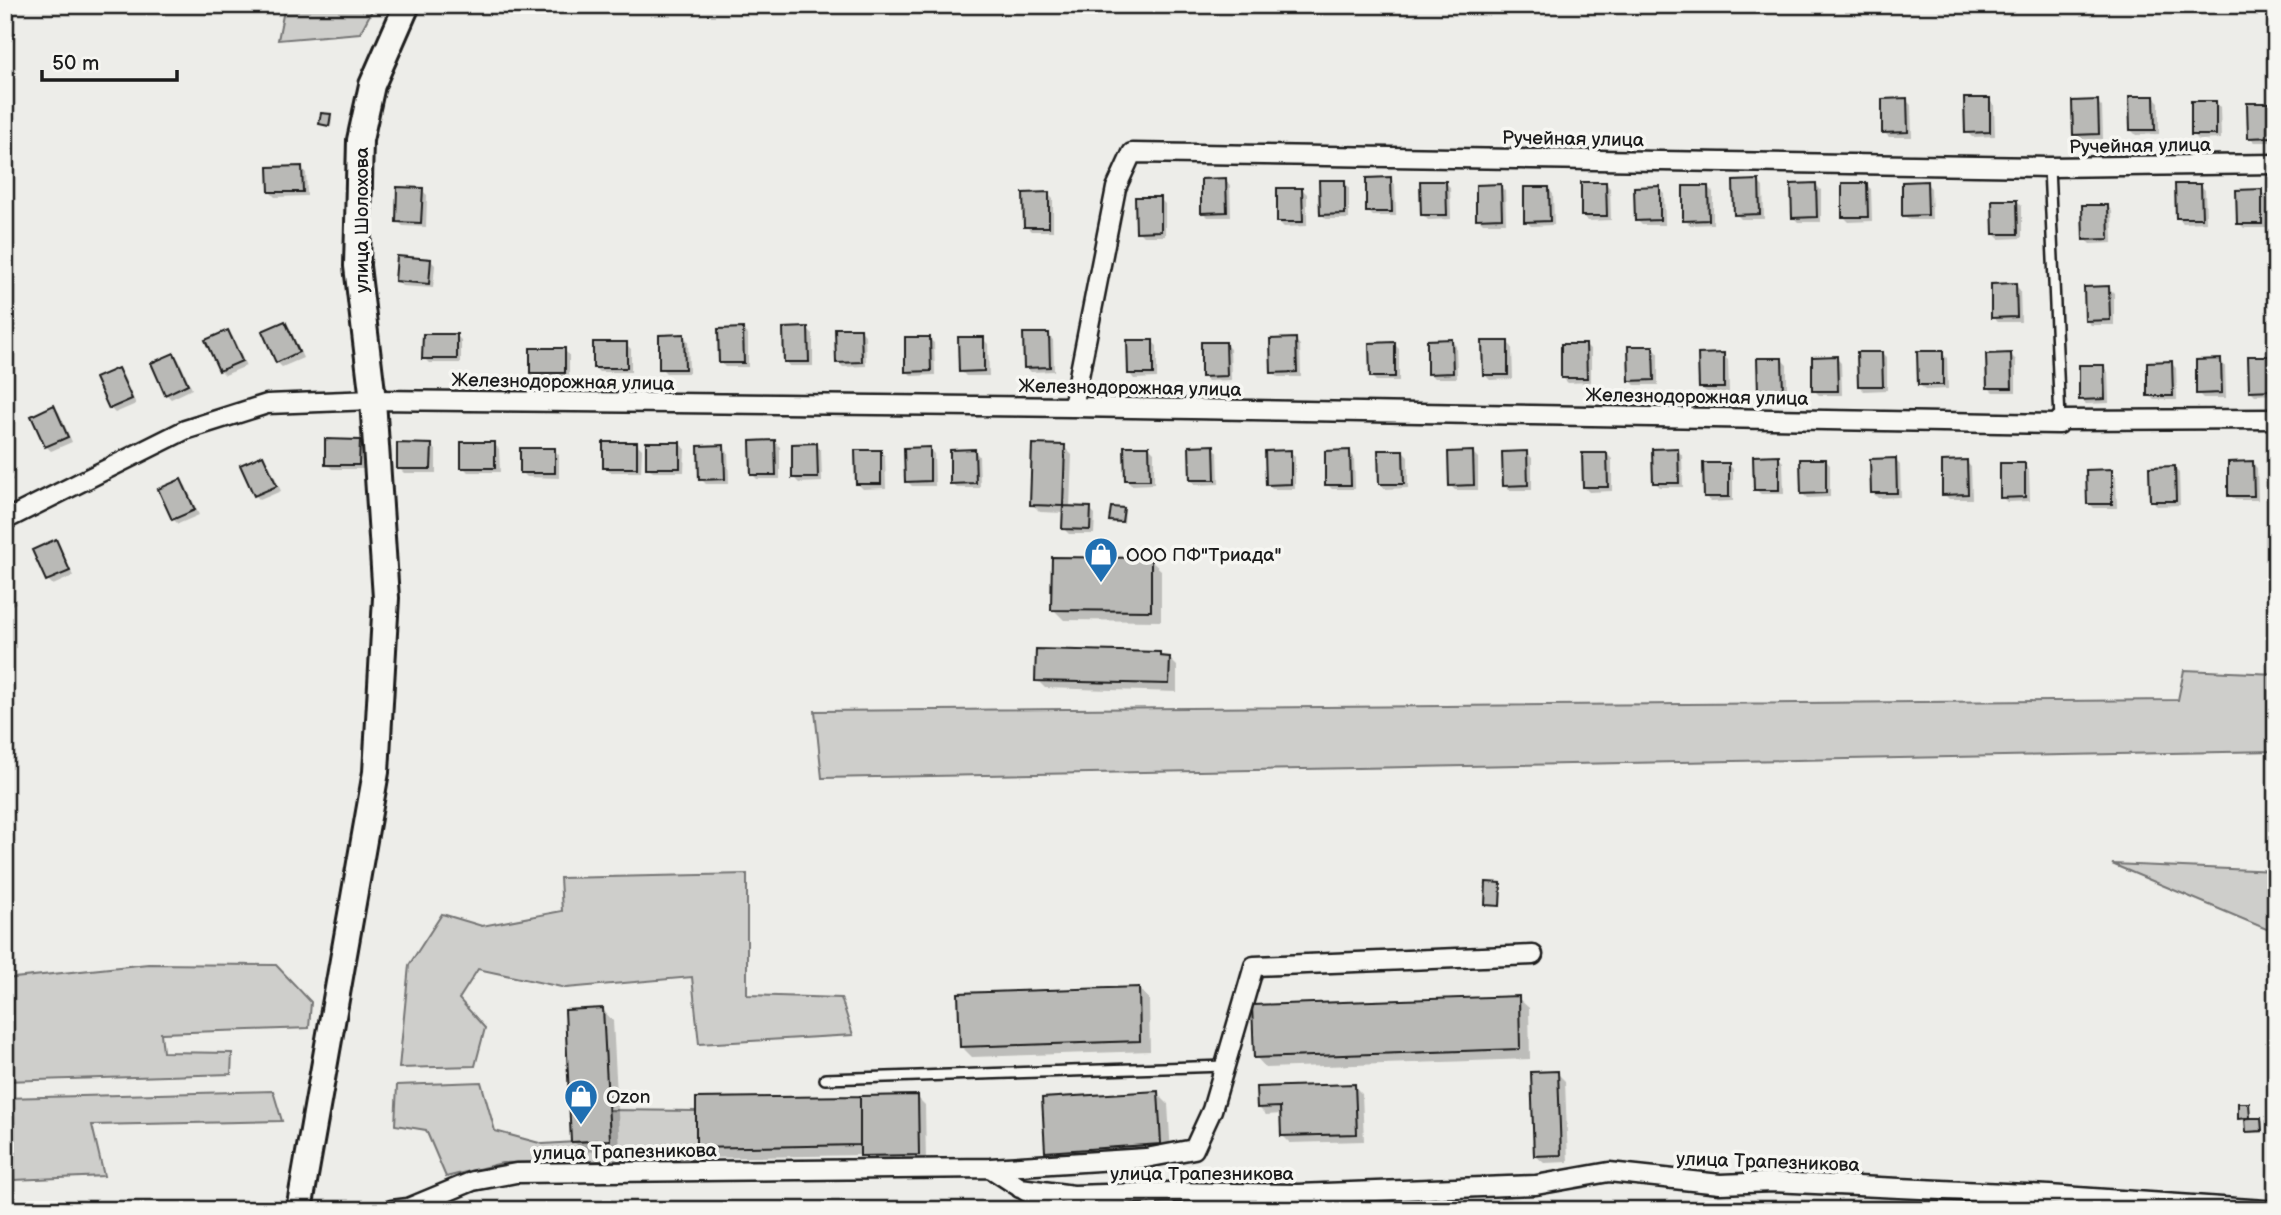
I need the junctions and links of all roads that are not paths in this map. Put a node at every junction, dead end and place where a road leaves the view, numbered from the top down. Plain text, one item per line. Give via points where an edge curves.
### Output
1 (407, 5) edge
2 (2276, 164) edge
3 (2049, 167) junction
4 (373, 400) junction
5 (1073, 407) junction
6 (2276, 419) edge
7 (2060, 420) junction
8 (5, 520) edge
9 (1533, 954) dead end
10 (1225, 1066) junction
11 (825, 1079) dead end
12 (990, 1168) junction
13 (1020, 1188) junction
14 (1107, 1202) edge
15 (299, 1210) edge
16 (392, 1210) edge
17 (1055, 1210) edge
18 (2264, 1210) edge

1 - 4 street, улица Шолохова via 372,85 360,140 358,266
2 - 3 street, Ручейная улица
3 - 5 street, Ручейная улица via 1132,153 1116,188
3 - 7 lane
4 - 5 street, Железнодорожная улица
4 - 8 street, Железнодорожная улица via 267,404 185,430
4 - 15 street, улица Шолохова via 386,598 376,772
5 - 7 street, Железнодорожная улица via 2046,424 2060,424
6 - 7 street, Железнодорожная улица
9 - 10 street via 1254,965
10 - 11 lane
10 - 12 street, улица Трапезникова via 1194,1149 1146,1158
12 - 13 street
12 - 16 street, улица Трапезникова via 516,1173 473,1181 408,1208
13 - 14 street, улица Трапезникова
13 - 17 street
14 - 18 street, улица Трапезникова via 1171,1192 1298,1195 1536,1185 1609,1172 1720,1184 1773,1182 2049,1195

